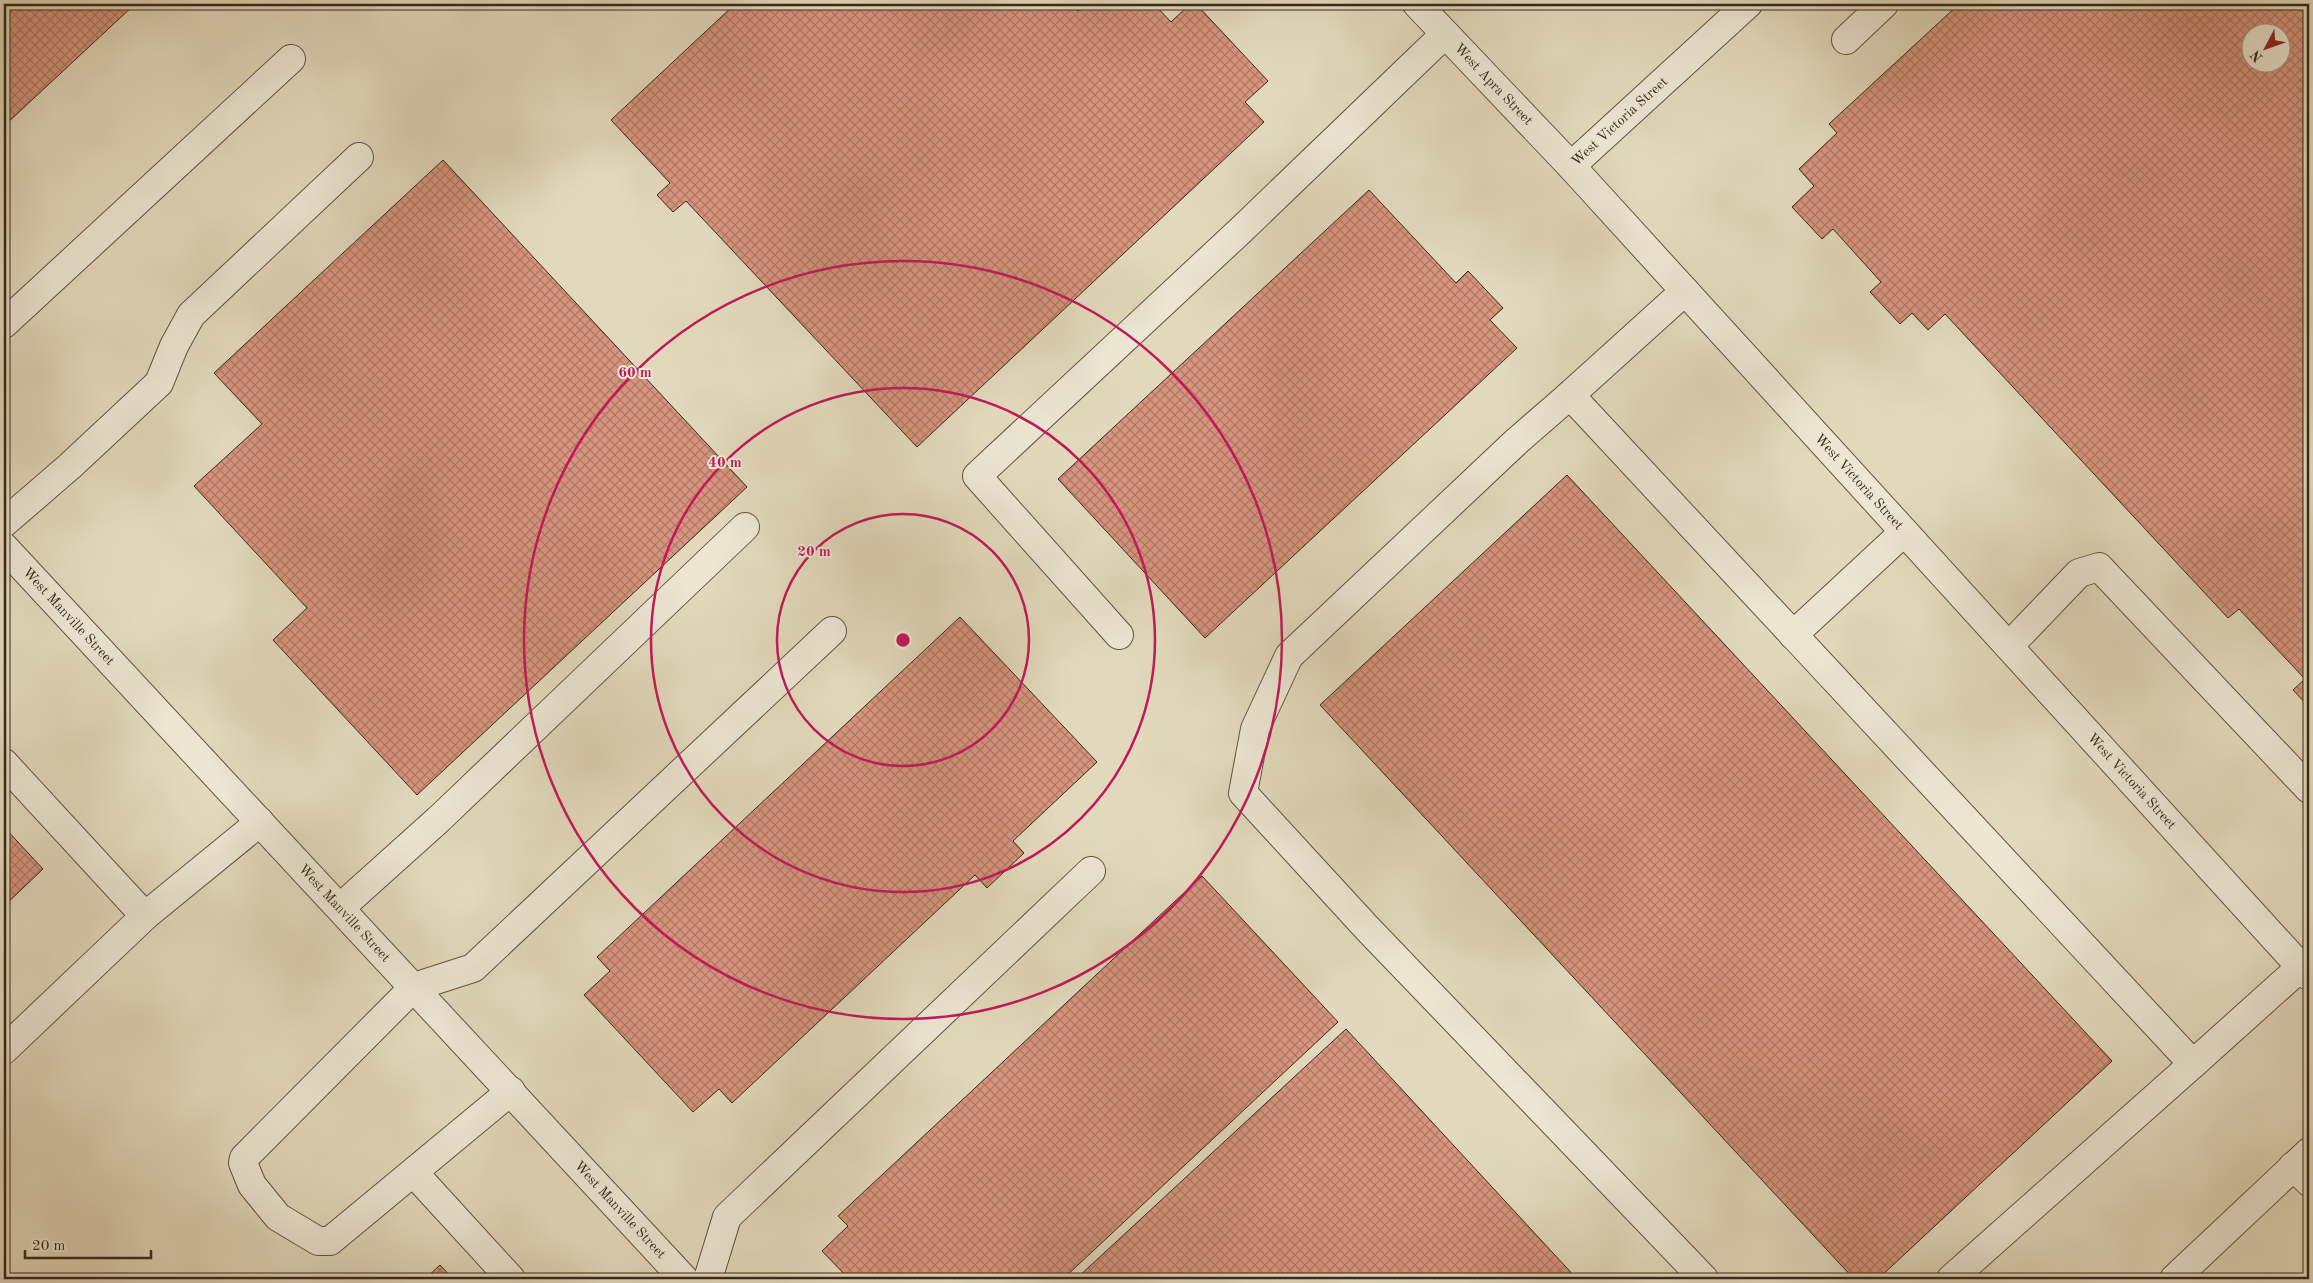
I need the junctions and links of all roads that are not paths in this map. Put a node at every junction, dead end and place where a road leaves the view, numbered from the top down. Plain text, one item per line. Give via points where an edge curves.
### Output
1 (1417, 4) edge
2 (1748, 4) edge
3 (1884, 4) edge
4 (1445, 34) junction
5 (1846, 40) dead end
6 (290, 59) dead end
7 (359, 156) dead end
8 (1571, 166) junction
9 (1685, 291) junction
10 (4, 324) edge
11 (1570, 395) junction
12 (4, 523) edge
13 (745, 527) dead end
14 (1904, 532) junction
15 (4, 548) edge
16 (832, 631) dead end
17 (1119, 635) dead end
18 (1793, 635) junction
19 (2009, 646) junction
20 (4, 763) edge
21 (2309, 790) edge
22 (260, 822) junction
23 (1091, 871) dead end
24 (340, 908) junction
25 (145, 916) junction
26 (2305, 971) edge
27 (414, 987) junction
28 (4, 1050) edge
29 (2193, 1064) junction
30 (511, 1091) junction
31 (2304, 1166) edge
32 (414, 1173) junction
33 (511, 1279) edge
34 (684, 1279) edge
35 (708, 1279) edge
36 (1704, 1279) edge
37 (1951, 1279) edge
38 (2174, 1279) edge

1 - 4 street, West Apra Street
2 - 8 street, West Victoria Street
3 - 5 street
4 - 8 street, West Apra Street
4 - 17 street via 1233,238 977,476
6 - 10 street
7 - 12 street via 192,315 174,346 159,383
8 - 9 street, West Victoria Street
9 - 11 street
9 - 14 street, West Victoria Street
11 - 18 street
11 - 36 street via 1289,656 1255,729 1243,793 1367,928
13 - 24 street via 439,819
14 - 18 street
14 - 19 street, West Victoria Street
15 - 22 street, West Manville Street
16 - 27 street via 473,968
18 - 29 street
19 - 21 street via 2079,573 2099,568
19 - 26 street, West Victoria Street
20 - 25 street
22 - 24 street, West Manville Street
22 - 25 street
23 - 35 street via 727,1217
24 - 27 street, West Manville Street
25 - 28 street
26 - 29 street
27 - 30 street, West Manville Street
27 - 32 street via 244,1158 243,1163 252,1185 278,1217 318,1241 334,1239
29 - 37 street
30 - 32 street
30 - 34 street, West Manville Street
31 - 38 street
32 - 33 street

